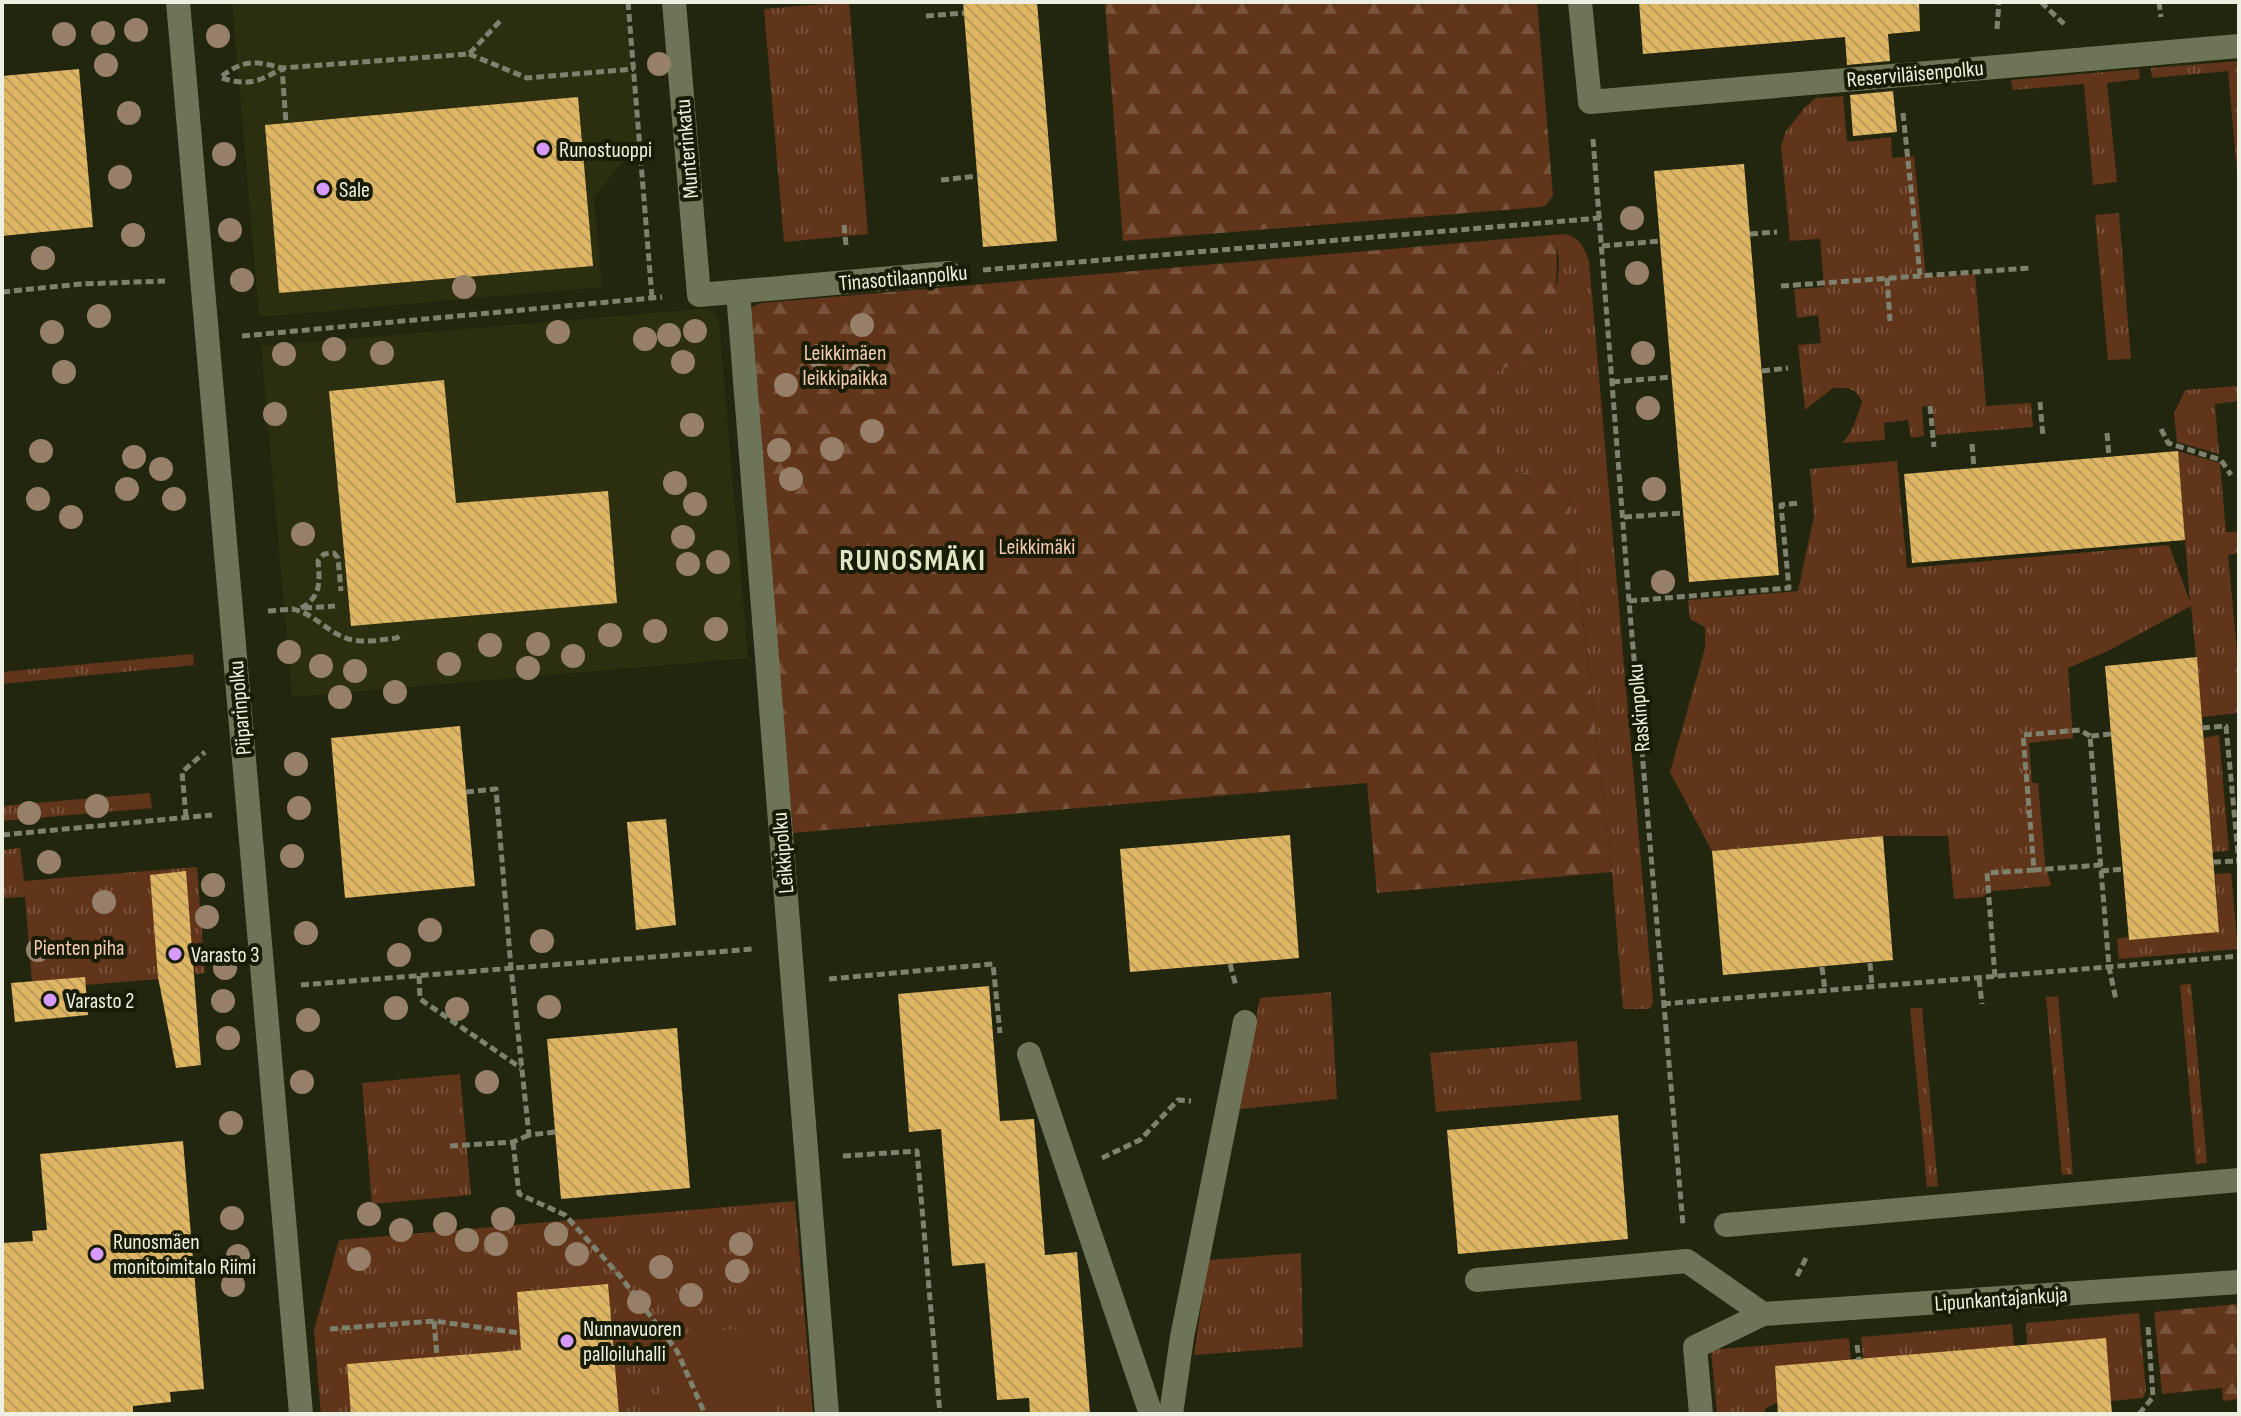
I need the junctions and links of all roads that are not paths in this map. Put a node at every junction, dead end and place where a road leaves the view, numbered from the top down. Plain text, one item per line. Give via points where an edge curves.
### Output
1 (178, 2) edge
2 (674, 2) edge
3 (1580, 2) edge
4 (2239, 46) edge
5 (949, 273) road end
6 (738, 292) junction
7 (699, 295) joint
8 (1245, 1022) dead end
9 (1029, 1054) road end
10 (2239, 1180) edge
11 (1726, 1225) dead end
12 (1477, 1280) dead end
13 (2239, 1282) edge
14 (1771, 1314) junction
15 (301, 1414) edge
16 (827, 1414) edge
17 (1151, 1414) edge
18 (1171, 1414) edge
19 (1701, 1414) edge

1 - 15 street, Piiparinpolku
2 - 7 street, Munterinkatu
3 - 4 street, Reserviläisenpolku via 1590,102
5 - 6 street, Tinasotilaanpolku
6 - 7 street, Tinasotilaanpolku
6 - 16 street, Leikkipolku
8 - 18 street
9 - 17 street
10 - 11 street
12 - 14 street via 1687,1261
13 - 14 street, Lipunkantajankuja
14 - 19 street via 1695,1347

